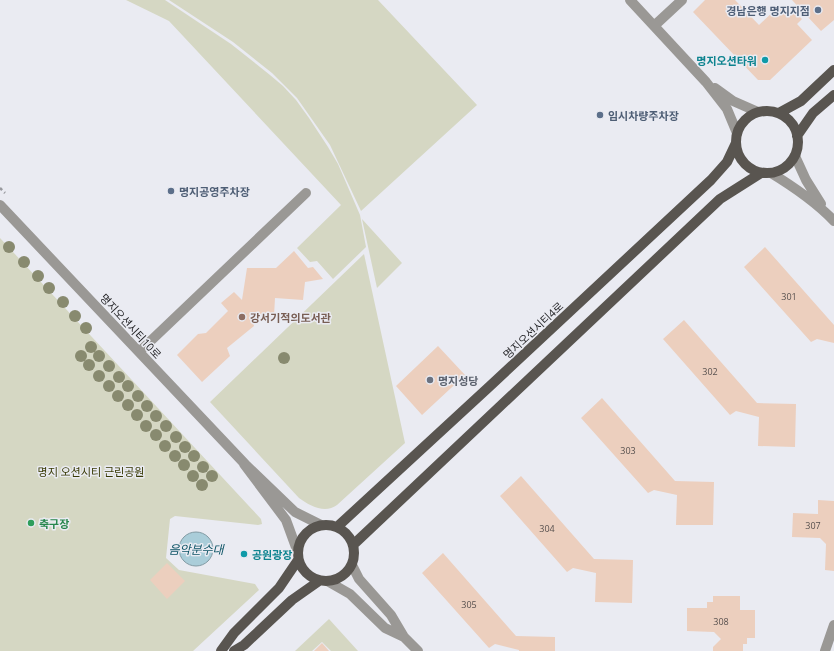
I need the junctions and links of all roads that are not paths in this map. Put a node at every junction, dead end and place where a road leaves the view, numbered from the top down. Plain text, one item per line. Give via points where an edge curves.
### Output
1 (630, 0) edge
2 (682, 0) edge
3 (654, 26) junction
4 (834, 70) edge
5 (706, 82) junction
6 (834, 95) edge
7 (758, 112) junction
8 (779, 113) junction
9 (797, 136) junction
10 (736, 138) junction
11 (795, 156) junction
12 (766, 173) junction
13 (306, 193) dead end
14 (0, 205) edge
15 (825, 211) junction
16 (834, 221) edge
17 (139, 352) junction
18 (245, 464) junction
19 (321, 525) junction
20 (337, 527) junction
21 (353, 545) junction
22 (298, 555) junction
23 (352, 565) junction
24 (324, 581) junction
25 (834, 625) edge
26 (404, 637) junction
27 (221, 651) edge
28 (234, 651) edge
29 (418, 651) edge
30 (825, 651) edge

1 - 3 street
2 - 3 street
3 - 5 street
4 - 8 main road via 801,101
5 - 7 street via 733,100
5 - 10 street via 727,109
6 - 9 main road via 813,113
7 - 8 main road
7 - 10 main road via 741,124
8 - 9 main road via 794,126
9 - 11 main road
10 - 12 main road via 738,154 743,162 751,169
10 - 20 main road, 명지오션시티4로 via 727,162 711,180
11 - 12 main road via 781,170
11 - 15 street
12 - 15 street via 797,188
12 - 21 main road via 720,199
13 - 17 street
14 - 17 street, 명지오션시티10로
15 - 16 street
17 - 18 street, 명지오션시티10로
18 - 19 street via 295,512
18 - 22 street via 286,520
19 - 20 main road
19 - 22 main road via 304,534 299,541
20 - 21 main road via 344,531
21 - 23 main road
22 - 24 main road via 305,573
22 - 27 main road via 279,588 234,633
23 - 24 main road via 338,579
23 - 26 street
24 - 26 street via 350,594 385,628
24 - 28 main road via 292,600 244,645
25 - 30 street
26 - 29 street

